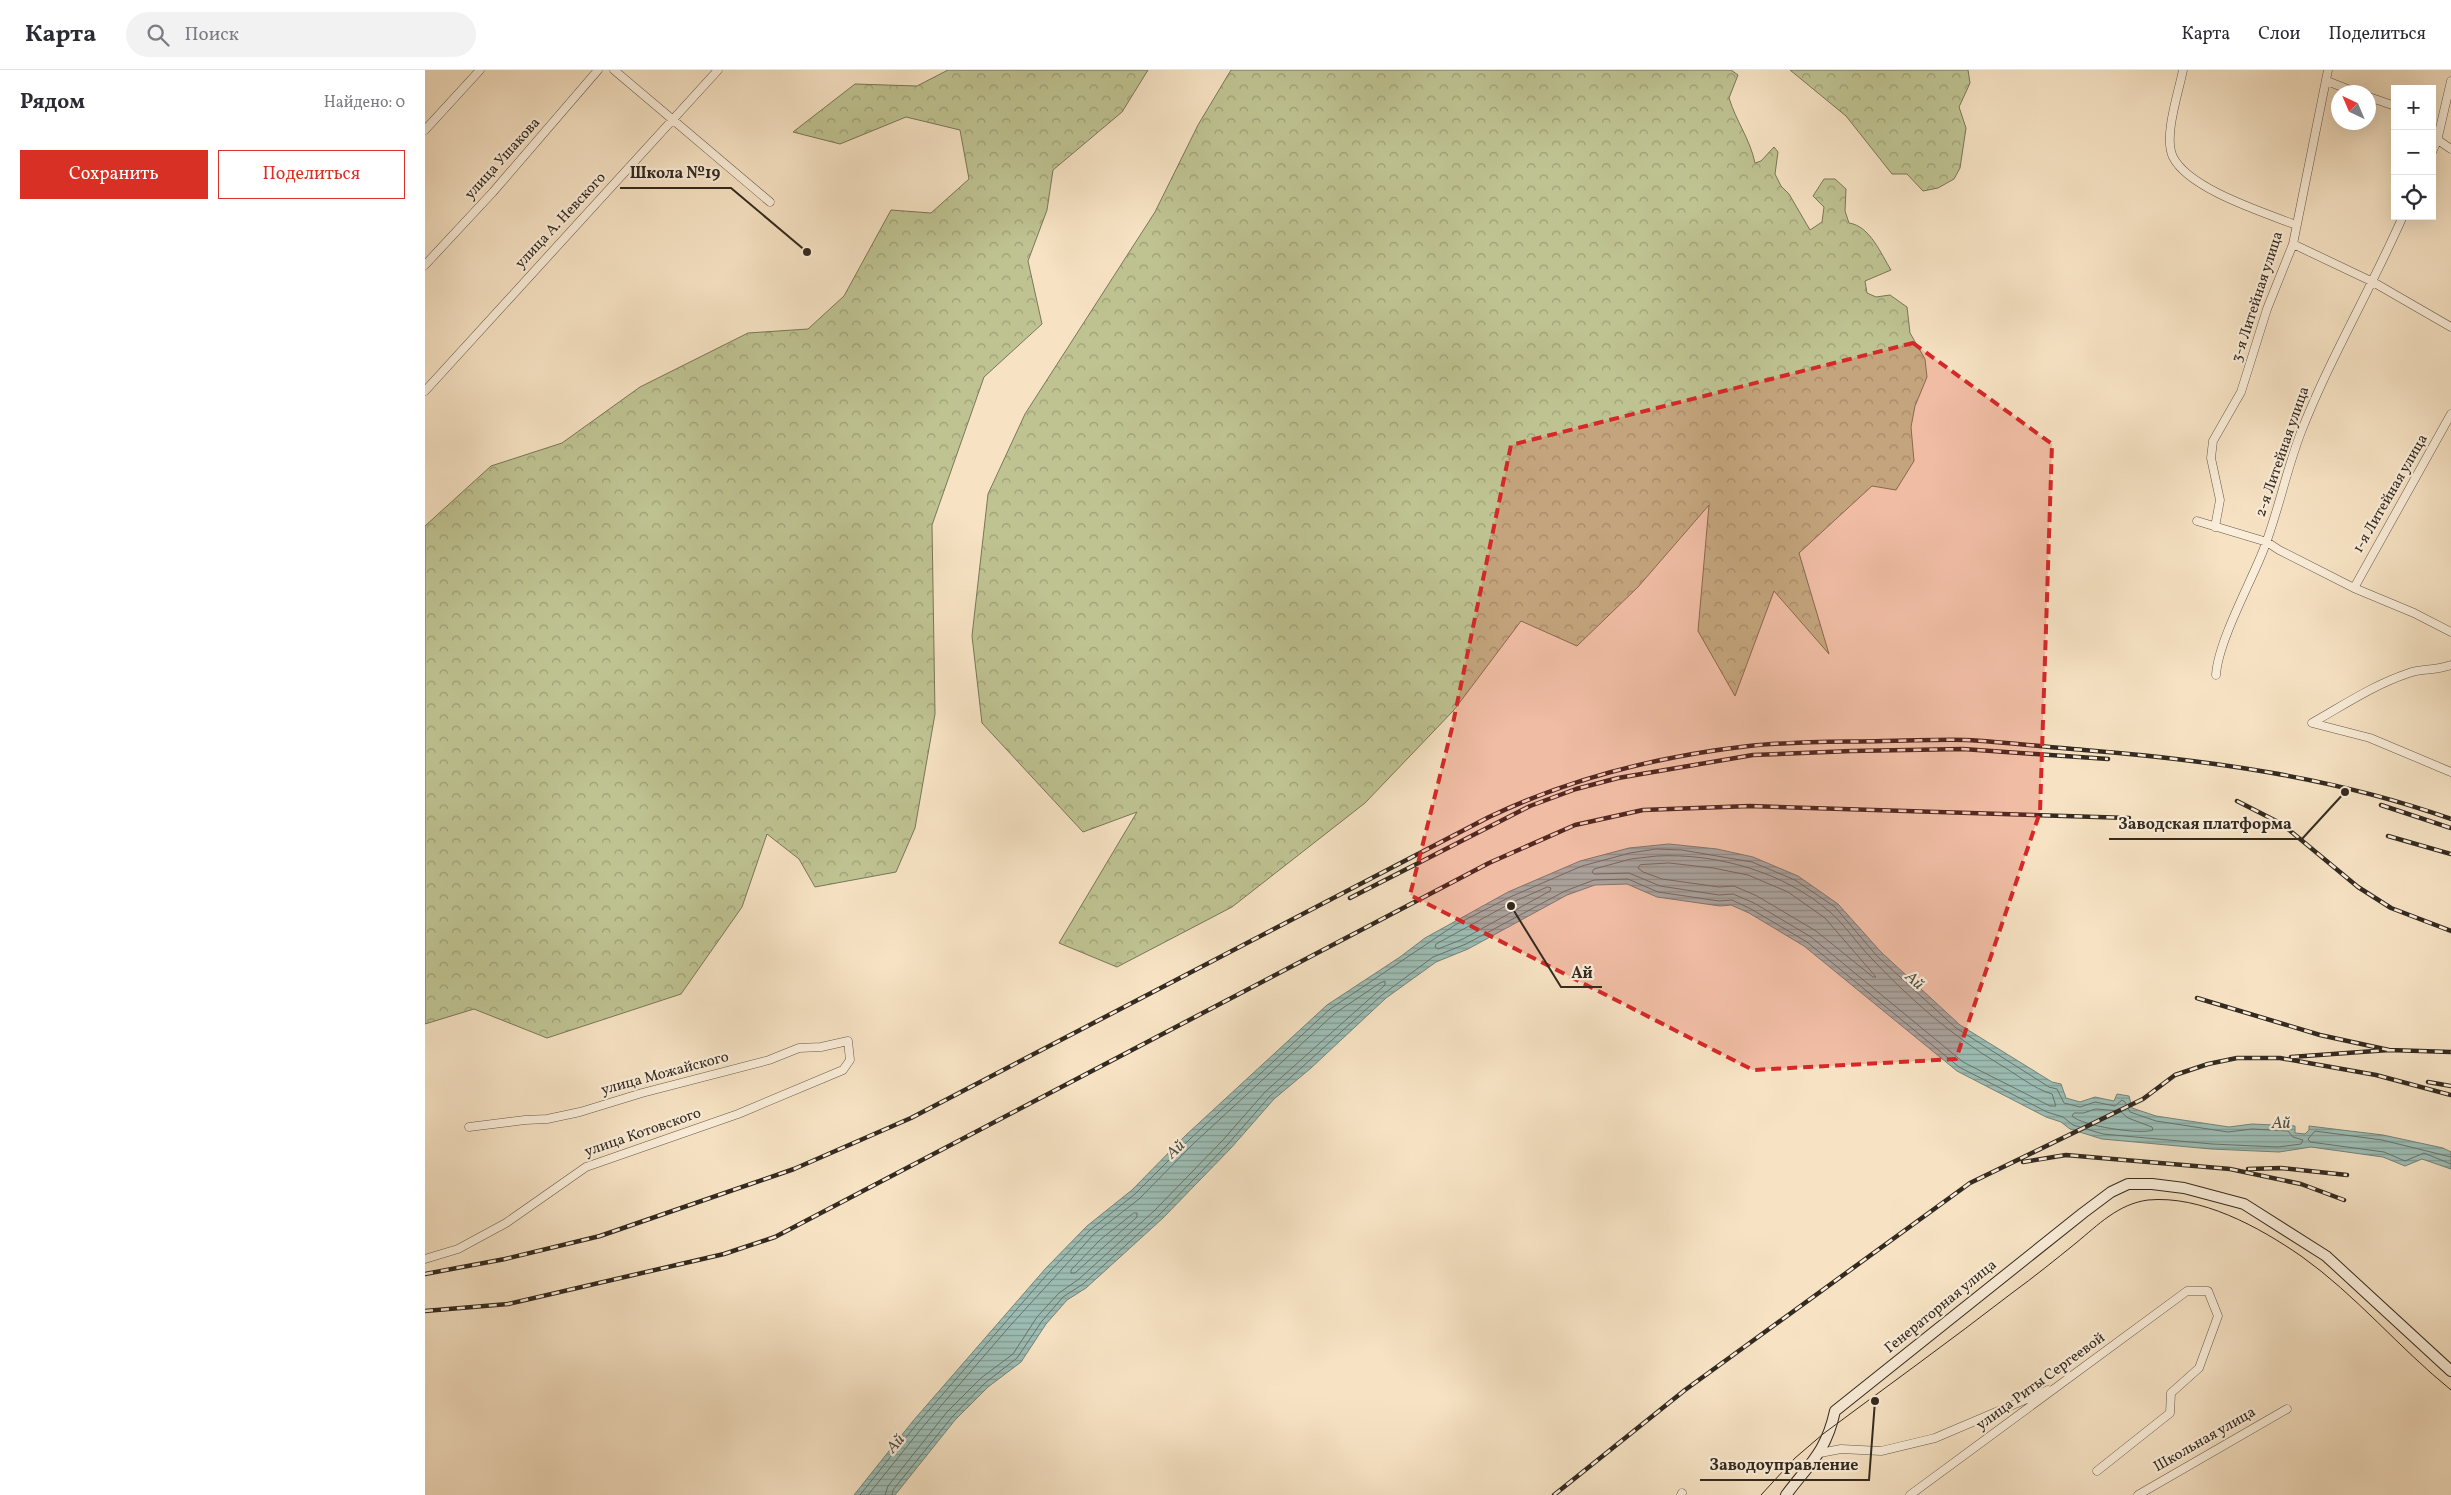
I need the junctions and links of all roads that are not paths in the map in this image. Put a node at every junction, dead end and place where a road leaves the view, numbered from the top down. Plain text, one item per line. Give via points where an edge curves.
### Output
1 (480, 70) edge
2 (598, 70) edge
3 (614, 70) edge
4 (718, 70) edge
5 (2183, 70) edge
6 (2328, 70) edge
7 (2327, 81) junction
8 (2451, 81) edge
9 (2337, 85) edge
10 (2376, 99) edge
11 (2391, 105) edge
12 (673, 119) junction
13 (425, 130) edge
14 (2436, 134) edge
15 (2436, 139) edge
16 (2451, 149) edge
17 (770, 202) dead end
18 (2401, 220) edge
19 (2296, 225) junction
20 (2293, 244) junction
21 (425, 265) edge
22 (2373, 282) junction
23 (2451, 327) edge
24 (425, 391) edge
25 (2451, 414) edge
26 (2197, 521) dead end
27 (2215, 527) junction
28 (2267, 542) junction
29 (2354, 588) junction
30 (2451, 632) edge
31 (2451, 665) edge
32 (2216, 675) dead end
33 (2451, 772) edge
34 (850, 1060) joint
35 (469, 1127) dead end
36 (425, 1259) edge
37 (2451, 1371) edge
38 (2062, 1384) junction
39 (2287, 1409) dead end
40 (1820, 1453) junction
41 (2097, 1471) dead end
42 (1786, 1495) edge
43 (1911, 1495) edge
44 (2138, 1495) edge

1 - 13 street
2 - 21 street, улица Ушакова
3 - 12 street
4 - 12 street, улица А. Невского
5 - 19 street via 2169,135 2172,157 2209,189
6 - 7 street, 3-я Литейная улица
7 - 9 street
7 - 19 street, 3-я Литейная улица
8 - 14 street
10 - 11 street
12 - 17 street
12 - 24 street, улица А. Невского
15 - 16 street
18 - 22 street, 2-я Литейная улица
19 - 20 street, 3-я Литейная улица
20 - 22 street
20 - 27 street, 3-я Литейная улица via 2267,310 2241,392 2213,441 2211,458 2220,500
22 - 23 street
22 - 28 street, 2-я Литейная улица via 2335,354 2301,433
25 - 29 street, 1-я Литейная улица
26 - 27 street
27 - 28 street
28 - 29 street
28 - 32 street, 2-я Литейная улица via 2227,636
29 - 30 street via 2414,612
31 - 33 street via 2431,671 2412,671 2391,679 2366,690 2312,723 2370,738
34 - 35 street, улица Можайского via 848,1040 821,1047 799,1048 769,1060 547,1120
34 - 36 street, улица Котовского via 843,1070 738,1114 586,1167 506,1223 457,1249
37 - 40 main road, Генераторная улица via 2326,1256 2244,1204 2184,1188 2128,1184 2111,1192 1835,1411 1830,1434
38 - 40 street via 1935,1438 1881,1451 1841,1449
38 - 41 street, улица Риты Сергеевой via 2187,1291 2208,1291 2218,1316 2199,1368 2171,1393 2169,1413
38 - 43 street, улица Риты Сергеевой
39 - 44 street, Школьная улица
40 - 42 main road, Генераторная улица

